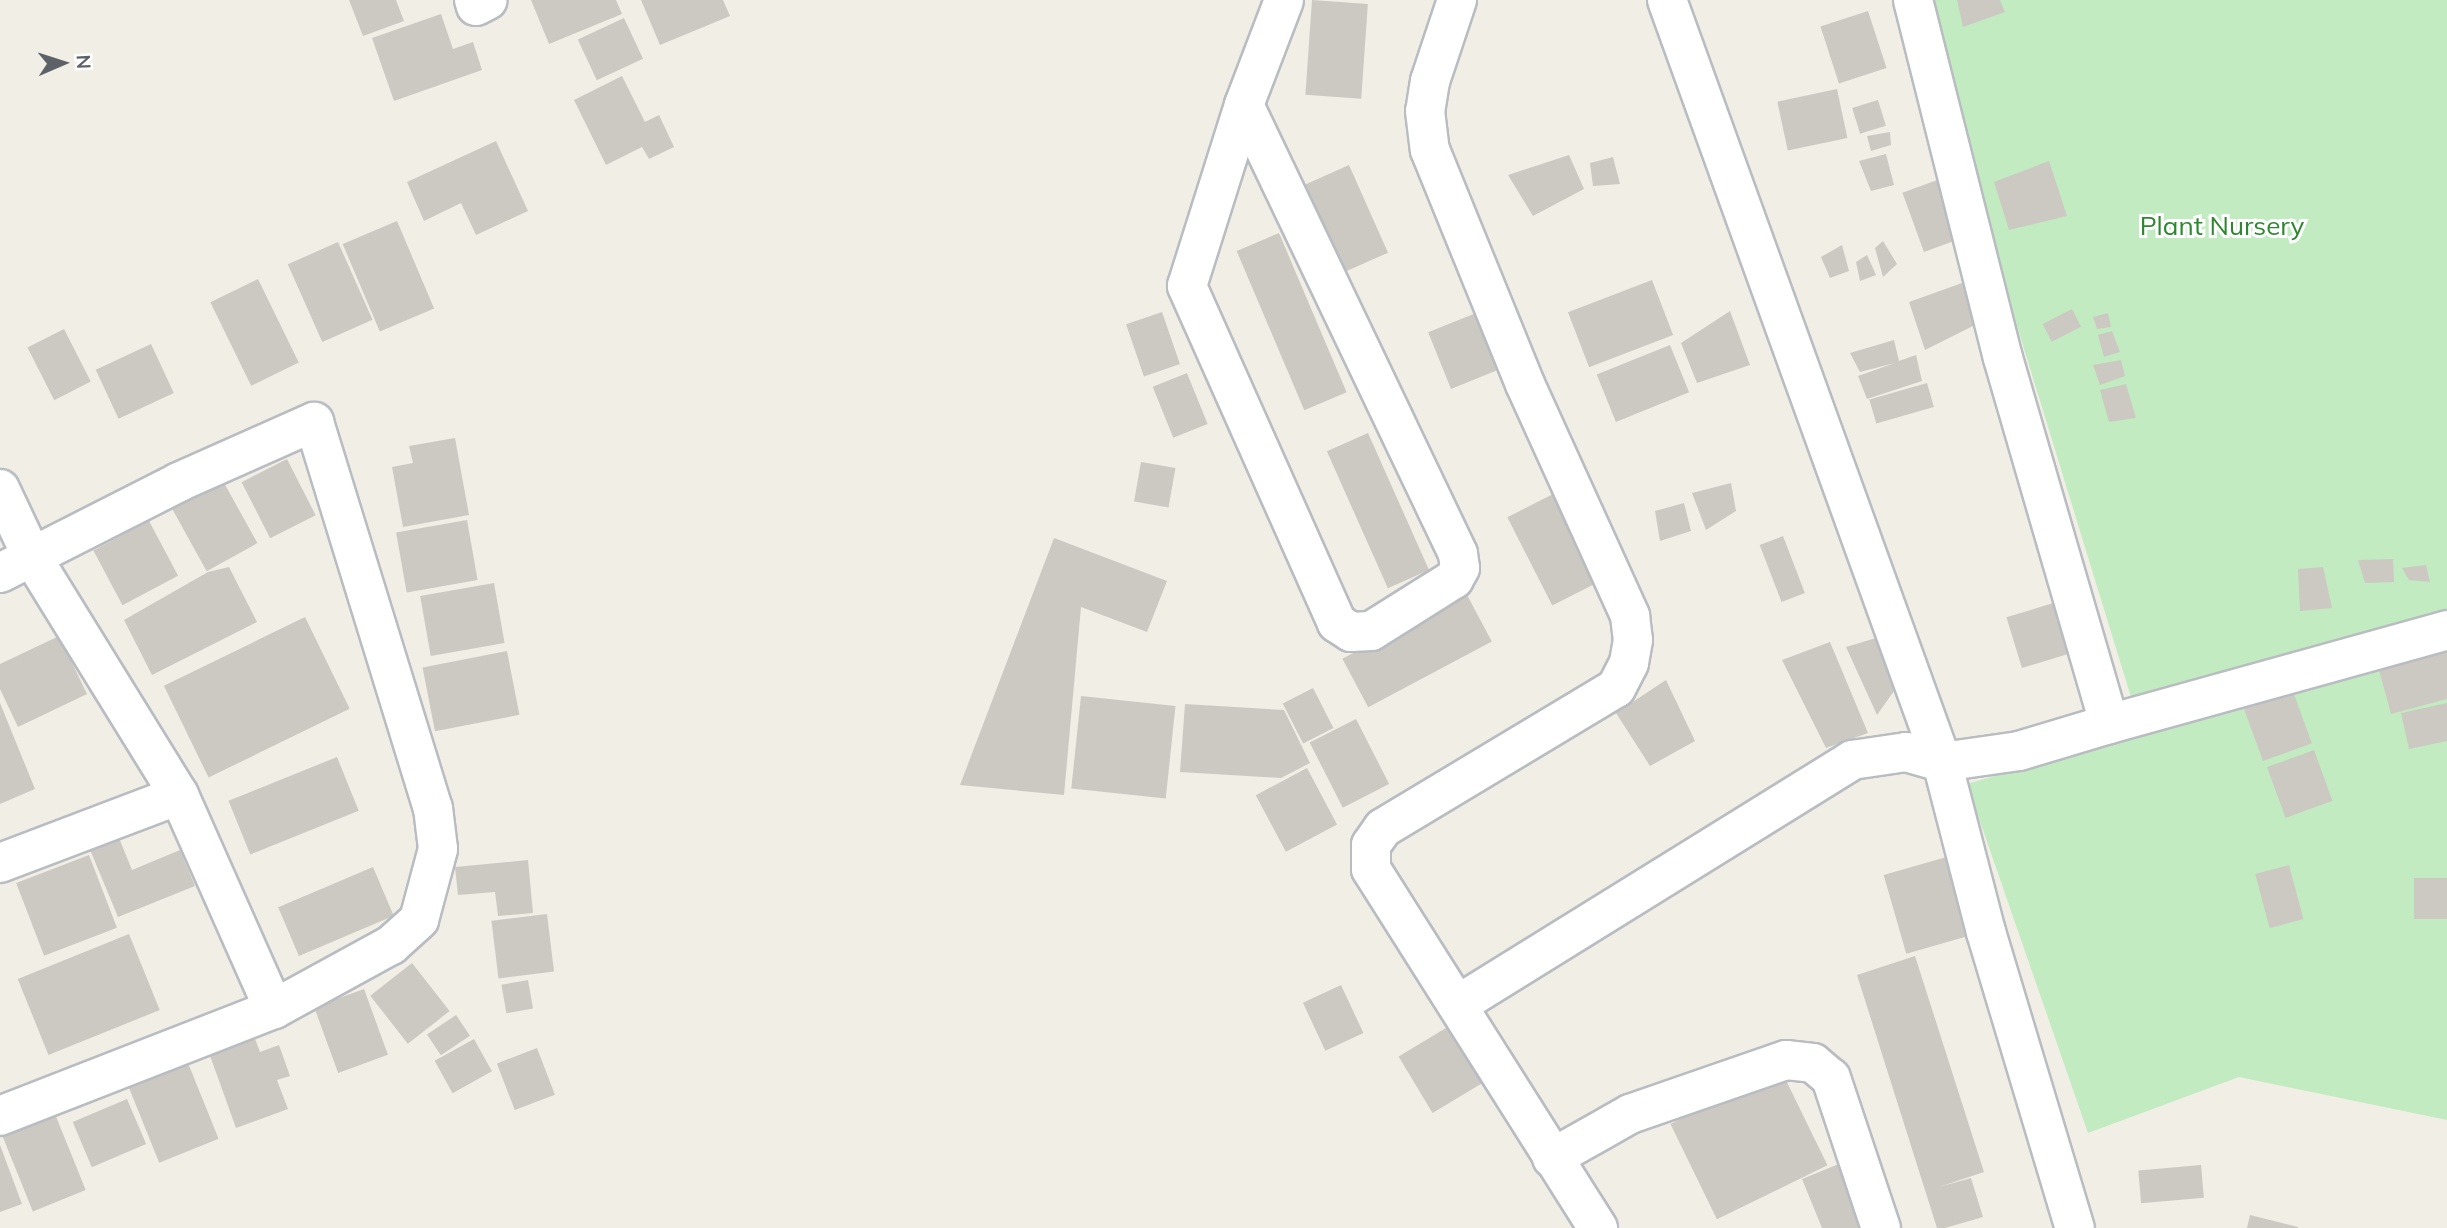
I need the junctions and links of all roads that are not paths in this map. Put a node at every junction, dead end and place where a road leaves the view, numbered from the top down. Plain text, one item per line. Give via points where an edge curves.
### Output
1 (474, 0) edge
2 (488, 0) edge
3 (1284, 0) edge
4 (1457, 0) edge
5 (1667, 0) edge
6 (1913, 0) edge
7 (1244, 105) junction
8 (0, 489) edge
9 (16, 565) edge
10 (2447, 630) edge
11 (2109, 724) junction
12 (1942, 762) junction
13 (179, 795) junction
14 (0, 863) edge
15 (1459, 1004) junction
16 (274, 1009) junction
17 (0, 1116) edge
18 (1552, 1158) junction
19 (1598, 1228) edge
20 (1881, 1228) edge
21 (2075, 1228) edge

1 - 2 street via 476,6
3 - 7 street
4 - 15 street via 1430,80 1425,111 1430,150 1525,384 1630,616 1633,640 1629,663 1616,688 1383,828 1371,845 1371,869
5 - 12 street
6 - 11 street via 2003,358
7 - 7 street via 1458,554 1460,568 1454,579 1371,631 1351,632 1337,623 1187,286
8 - 9 street
9 - 13 street
9 - 16 street via 179,482 314,422 433,808 439,849 419,920 391,945
10 - 11 street
11 - 12 street via 2020,751
12 - 15 street via 1906,752 1852,760
12 - 21 street via 1986,932
13 - 14 street
13 - 16 street
15 - 18 street
16 - 17 street
18 - 19 street
18 - 20 street via 1630,1114 1786,1060 1813,1063 1831,1078

